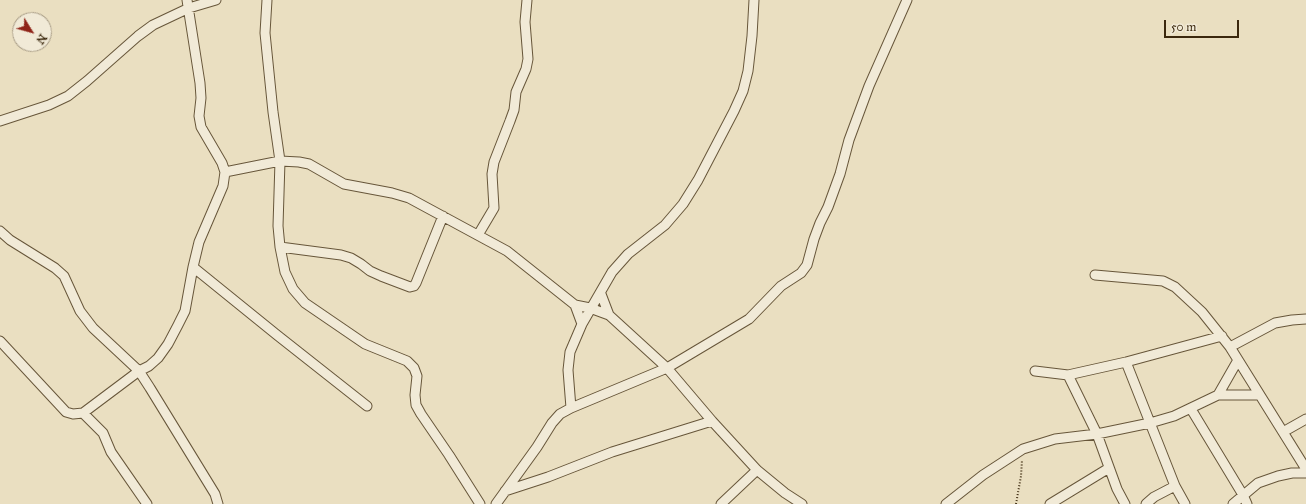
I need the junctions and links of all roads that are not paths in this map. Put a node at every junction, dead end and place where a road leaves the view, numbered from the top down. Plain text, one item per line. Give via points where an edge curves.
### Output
1 (216, 0) edge
2 (267, 0) edge
3 (527, 0) edge
4 (754, 0) edge
5 (907, 0) edge
6 (188, 4) edge
7 (0, 121) edge
8 (280, 161) junction
9 (225, 172) junction
10 (443, 216) junction
11 (0, 231) edge
12 (478, 235) junction
13 (280, 247) junction
14 (193, 267) junction
15 (1095, 275) dead end
16 (600, 294) junction
17 (574, 304) junction
18 (590, 308) junction
19 (609, 315) junction
20 (1306, 319) edge
21 (582, 324) junction
22 (1222, 336) junction
23 (0, 342) edge
24 (1230, 347) junction
25 (1238, 360) junction
26 (1126, 362) junction
27 (667, 368) junction
28 (139, 371) junction
29 (1035, 371) dead end
30 (1068, 375) junction
31 (1218, 395) junction
32 (1260, 395) junction
33 (368, 406) dead end
34 (571, 408) junction
35 (1191, 409) junction
36 (83, 413) junction
37 (1306, 419) edge
38 (712, 422) junction
39 (1150, 423) junction
40 (1283, 432) junction
41 (1097, 434) junction
42 (1109, 468) junction
43 (1306, 469) edge
44 (757, 470) junction
45 (1306, 473) edge
46 (1175, 486) junction
47 (505, 491) junction
48 (1243, 495) junction
49 (147, 504) edge
50 (218, 504) edge
51 (480, 504) edge
52 (496, 504) edge
53 (721, 504) edge
54 (802, 504) edge
55 (946, 504) edge
56 (1050, 504) edge
57 (1125, 504) edge
58 (1146, 504) edge
59 (1185, 504) edge
60 (1233, 504) edge
61 (1247, 504) edge

1 - 6 street
2 - 8 street via 265,33
3 - 12 street via 526,69 494,162 494,208
4 - 16 street via 748,71 743,91 698,180 683,204 665,225 628,254 612,272
5 - 27 street via 869,86 807,265 801,273 780,286 749,319
6 - 7 street via 138,36 68,96
6 - 9 street via 200,83 201,126
8 - 9 street
8 - 10 street via 309,164 344,184 409,198
8 - 13 street
9 - 14 street via 224,186 199,242
10 - 12 street
10 - 13 street via 416,283 410,287 376,274 351,258
11 - 28 street via 64,276 78,306 93,328
12 - 17 street via 507,251
13 - 51 street via 285,272 293,290 305,303 365,344 407,361 414,368 417,376 416,405
14 - 28 street via 185,311 178,326 158,358 150,366
14 - 33 street
15 - 22 street via 1163,281 1175,287 1202,312
16 - 18 street
16 - 19 street
17 - 18 street
17 - 21 street
18 - 19 street
18 - 21 street
19 - 27 street
20 - 24 street via 1275,323
21 - 34 street via 570,352 568,370
22 - 24 street
22 - 26 street
23 - 36 street via 66,412
24 - 25 street
25 - 31 street
25 - 32 street
26 - 30 street
26 - 39 street
27 - 34 street
27 - 38 street
28 - 36 street
28 - 50 street via 215,494
29 - 30 street
30 - 41 street
31 - 32 street
31 - 35 street
32 - 40 street
34 - 47 street via 560,414 552,423
35 - 39 street
35 - 48 street
36 - 49 street via 103,432 111,452
37 - 40 street
38 - 44 street
38 - 47 street via 612,452
39 - 41 street
39 - 46 street
40 - 43 street
41 - 42 street
41 - 55 street via 1055,439 1023,449 983,475
42 - 56 street
42 - 57 street
44 - 53 street
44 - 54 street
45 - 48 street via 1278,476 1258,483
46 - 58 street
46 - 59 street
47 - 52 street
48 - 60 street
48 - 61 street

